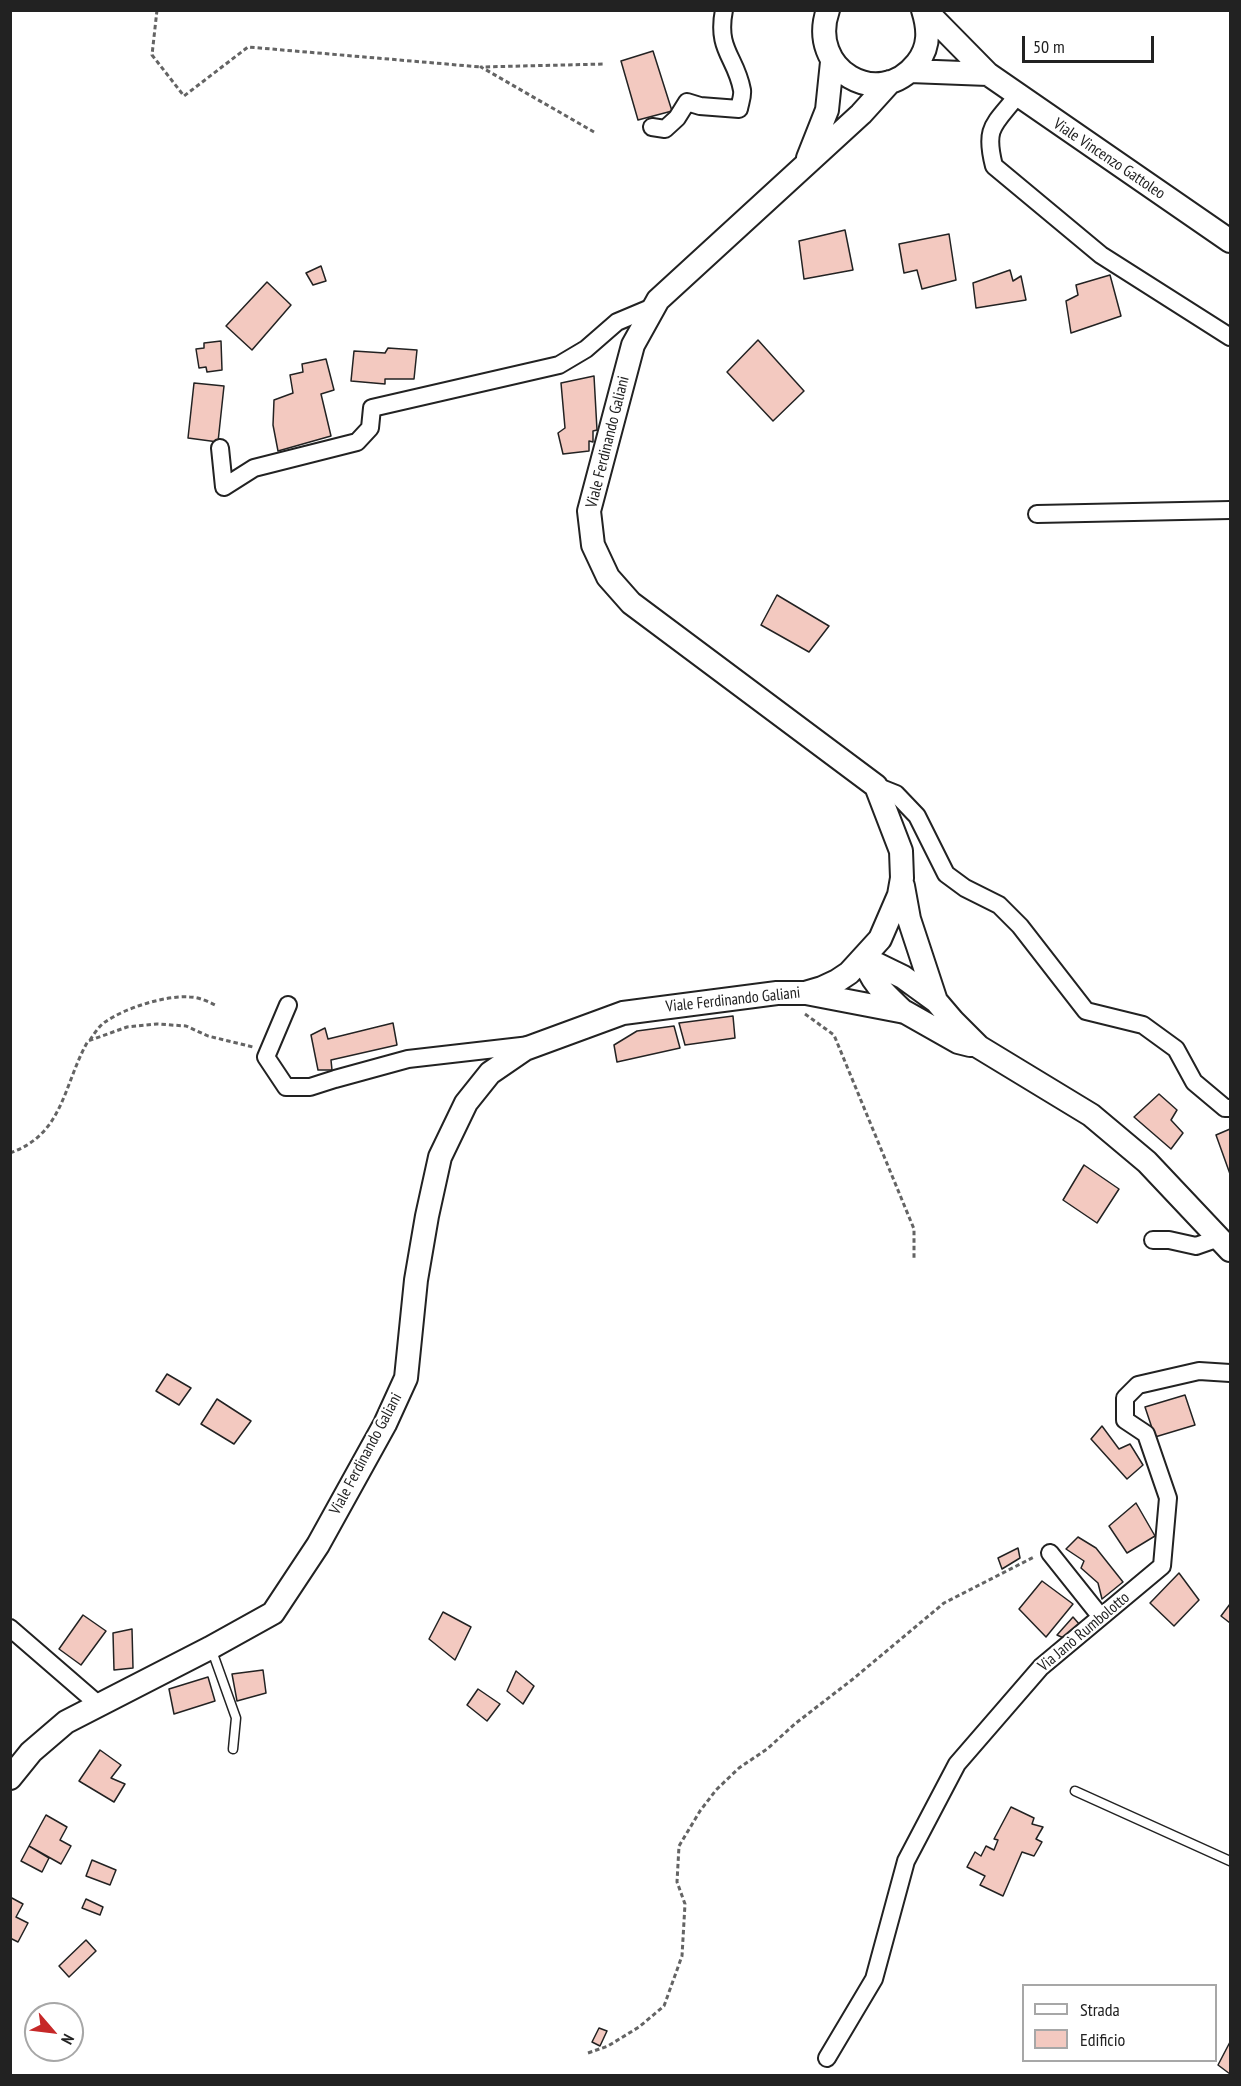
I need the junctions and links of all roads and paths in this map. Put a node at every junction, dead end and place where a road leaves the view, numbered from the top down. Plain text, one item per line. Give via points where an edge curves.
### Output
1 (157, 10) edge
2 (724, 10) edge
3 (924, 10) edge
4 (825, 14) edge
5 (832, 62) junction
6 (605, 64) dead end
7 (481, 67) junction
8 (910, 71) junction
9 (988, 74) junction
10 (891, 82) junction
11 (1017, 96) junction
12 (652, 127) dead end
13 (594, 132) dead end
14 (806, 163) junction
15 (1230, 241) edge
16 (655, 306) junction
17 (1230, 337) edge
18 (220, 448) dead end
19 (1230, 510) edge
20 (1037, 514) dead end
21 (876, 786) junction
22 (902, 878) junction
23 (864, 958) junction
24 (777, 993) junction
25 (805, 993) junction
26 (936, 1000) junction
27 (288, 1005) dead end
28 (217, 1006) dead end
29 (905, 1012) junction
30 (88, 1041) junction
31 (540, 1044) junction
32 (979, 1047) junction
33 (270, 1048) junction
34 (1230, 1108) edge
35 (10, 1153) edge
36 (1153, 1240) dead end
37 (1225, 1244) edge
38 (914, 1258) dead end
39 (1230, 1373) edge
40 (1050, 1553) joint
41 (1101, 1617) junction
42 (10, 1628) edge
43 (210, 1648) junction
44 (99, 1705) junction
45 (233, 1749) dead end
46 (10, 1778) edge
47 (1075, 1791) dead end
48 (1230, 1862) edge
49 (588, 2053) dead end
50 (827, 2058) dead end

1 - 7 path via 152,55 184,96 248,47
2 - 12 street via 723,37 743,92 739,109 687,102 665,129
3 - 8 main road via 927,41 921,58
3 - 9 main road, Viale Vincenzo Gattoleo
4 - 5 main road via 823,35
5 - 10 main road via 858,82
5 - 14 main road via 827,110
6 - 7 path
7 - 13 path
8 - 9 main road
8 - 10 main road
9 - 11 main road, Viale Vincenzo Gattoleo
10 - 14 main road, Viale Ferdinando Galiani
11 - 15 main road, Viale Vincenzo Gattoleo
11 - 17 street via 992,127 989,146 994,166 1101,255
14 - 16 main road, Viale Ferdinando Galiani
16 - 18 street via 617,322 559,365 372,408 370,428 357,442 254,468 224,487
16 - 21 main road, Viale Ferdinando Galiani via 633,345 589,511 593,545 608,577 632,603
19 - 20 street
21 - 22 main road, Viale Ferdinando Galiani via 900,851
21 - 34 street via 896,794 917,816 946,874 999,905 1020,926 1086,1011 1143,1025 1176,1049 1194,1082
22 - 23 main road, Viale Ferdinando Galiani via 890,919
22 - 26 main road via 909,919
23 - 25 main road, Viale Ferdinando Galiani via 837,981
23 - 26 main road
23 - 29 main road via 878,985
24 - 25 main road, Viale Ferdinando Galiani
24 - 31 main road, Viale Ferdinando Galiani via 623,1013
24 - 38 path via 834,1035 914,1228
25 - 29 main road
26 - 32 main road
27 - 33 street
28 - 30 path via 192,996 149,1004 103,1023
29 - 32 main road via 958,1041
30 - 33 path via 127,1027 157,1024 186,1026 208,1036
30 - 35 path via 57,1116 44,1133
31 - 33 street via 408,1059 310,1087 286,1087 266,1057
31 - 43 main road, Viale Ferdinando Galiani via 525,1049 490,1073 466,1103 440,1157 416,1280 406,1378 385,1424 318,1545 273,1613
32 - 37 main road via 1091,1115 1147,1162
36 - 37 street via 1196,1246
39 - 41 street, Via Janò Rumbolotto via 1199,1371 1138,1385 1125,1398 1125,1420 1146,1434 1168,1498 1162,1566
40 - 41 street
40 - 49 path via 1034,1556 944,1603 716,1790 679,1846 677,1882 685,1904 682,1956 664,2006 639,2027
41 - 50 street, Via Janò Rumbolotto via 1041,1667 957,1764 906,1861 874,1979
42 - 44 street
43 - 44 main road, Viale Ferdinando Galiani
43 - 45 lane via 236,1718
44 - 46 main road, Viale Ferdinando Galiani via 66,1722 31,1752
47 - 48 lane

